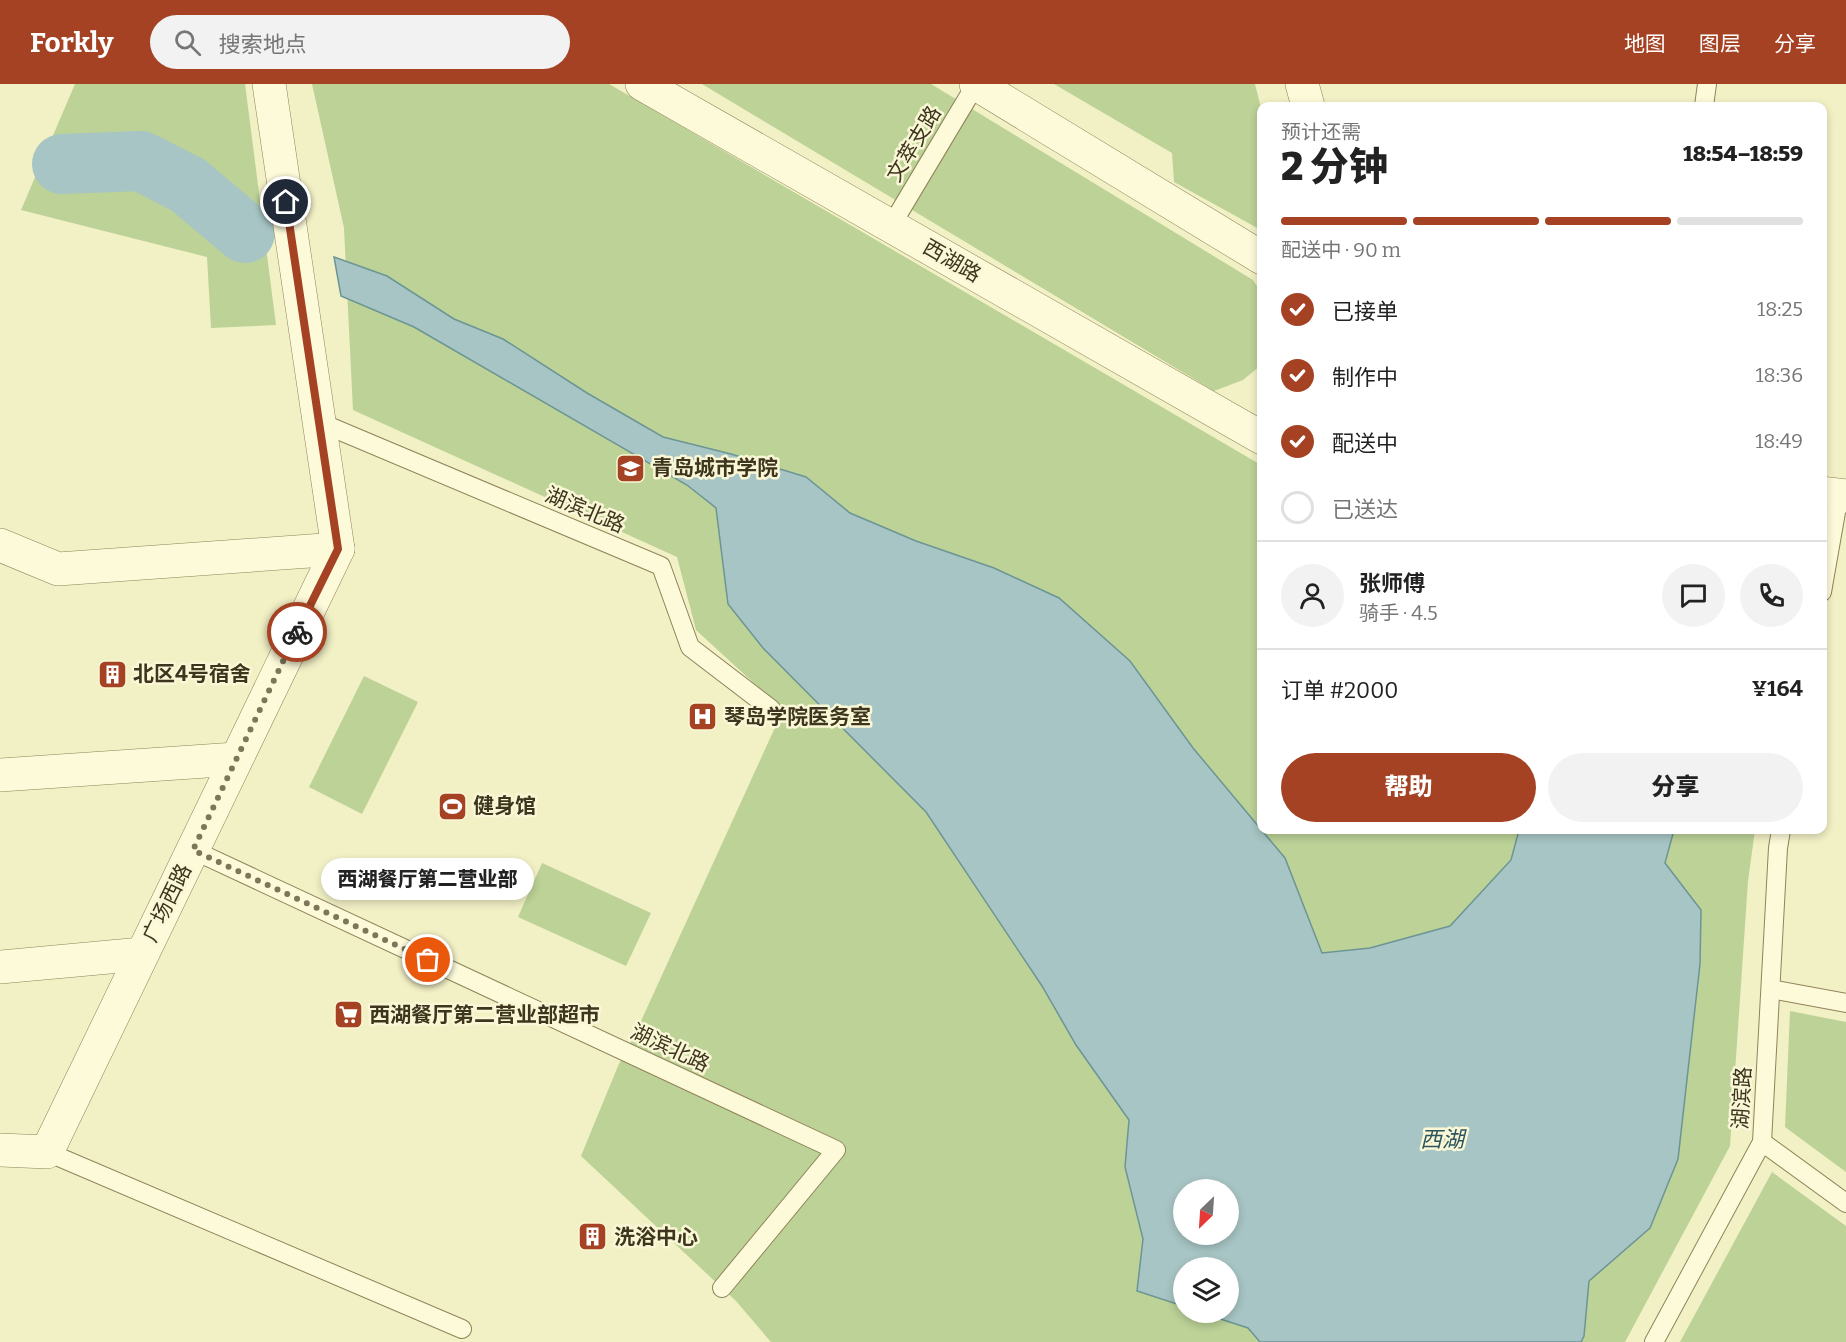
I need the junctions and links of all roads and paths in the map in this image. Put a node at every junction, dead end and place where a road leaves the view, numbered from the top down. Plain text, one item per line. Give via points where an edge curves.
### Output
1 (269, 84) edge
2 (642, 84) edge
3 (976, 84) edge
4 (1302, 84) edge
5 (1707, 84) edge
6 (1307, 102) edge
7 (1705, 102) edge
8 (891, 226) junction
9 (1257, 255) edge
10 (318, 422) junction
11 (1257, 435) edge
12 (1836, 495) edge
13 (0, 545) edge
14 (338, 549) junction
15 (1827, 557) edge
16 (771, 709) dead end
17 (236, 759) junction
18 (0, 775) edge
19 (1780, 834) edge
20 (193, 850) junction
21 (142, 954) junction
22 (0, 967) edge
23 (1771, 989) junction
24 (1846, 1003) edge
25 (1762, 1142) junction
26 (0, 1150) edge
27 (47, 1152) junction
28 (1846, 1203) edge
29 (722, 1288) dead end
30 (462, 1329) dead end
31 (1654, 1342) edge

1 - 10 street
2 - 8 street, 西湖路
3 - 8 lane, 文萃支路
3 - 9 street
4 - 6 street
5 - 7 lane
8 - 11 street, 西湖路
10 - 14 street
10 - 16 lane, 湖滨北路 via 661,566 690,647
12 - 15 lane
13 - 14 street via 58,569
14 - 17 street, 广场西路
17 - 18 street
17 - 20 street, 广场西路
19 - 23 lane, 湖滨路
20 - 21 street, 广场西路
20 - 29 lane, 湖滨北路 via 836,1150
21 - 22 street
21 - 27 street, 广场西路
23 - 24 lane
23 - 25 lane, 湖滨路
25 - 28 lane
25 - 31 lane, 湖滨路
26 - 27 street
27 - 30 lane

